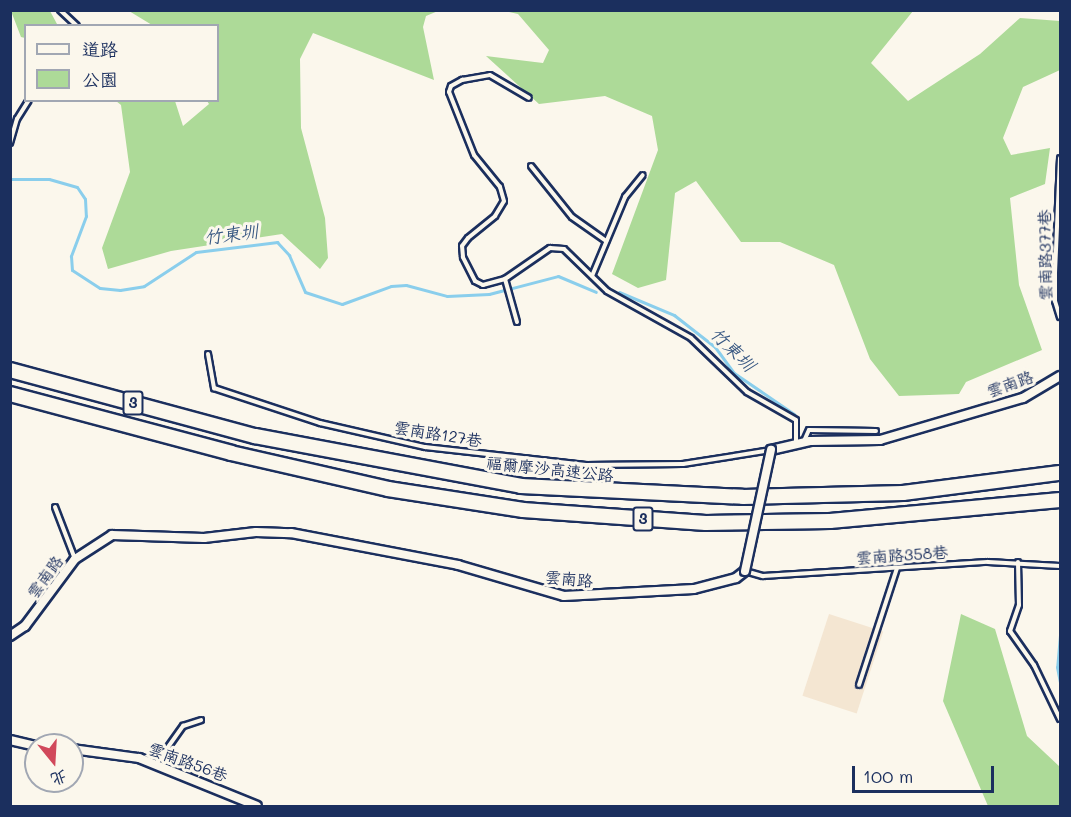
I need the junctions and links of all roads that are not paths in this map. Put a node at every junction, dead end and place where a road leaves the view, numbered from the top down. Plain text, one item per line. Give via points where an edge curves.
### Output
1 (60, 10) edge
2 (75, 24) edge
3 (529, 98) dead end
4 (28, 102) edge
5 (10, 143) edge
6 (1060, 158) edge
7 (531, 166) dead end
8 (643, 175) dead end
9 (606, 241) junction
10 (592, 276) junction
11 (505, 279) junction
12 (1060, 317) edge
13 (517, 321) dead end
14 (208, 354) dead end
15 (10, 370) edge
16 (1060, 376) edge
17 (10, 394) edge
18 (876, 431) dead end
19 (800, 442) junction
20 (771, 450) junction
21 (1060, 473) edge
22 (1060, 500) edge
23 (55, 507) dead end
24 (75, 559) junction
25 (1018, 561) junction
26 (1060, 566) edge
27 (897, 568) junction
28 (745, 571) junction
29 (10, 636) edge
30 (859, 685) dead end
31 (1060, 719) edge
32 (201, 720) dead end
33 (84, 751) edge
34 (156, 764) junction
35 (256, 806) edge

1 - 2 lane
3 - 11 lane via 490,75 462,80 451,86 449,93 474,155 500,187 504,201 495,216 468,237 462,246 463,257 475,281 483,285
4 - 5 lane via 17,119
6 - 12 lane, 雲南路377巷 via 1055,274
7 - 9 lane via 572,217
8 - 9 lane via 625,197
9 - 10 lane
10 - 11 lane via 564,249 550,248
10 - 19 lane via 625,303 652,313 691,338 747,392 796,420
11 - 13 lane
14 - 20 lane, 雲南路127巷 via 214,388 320,423 425,447 586,465 683,464
15 - 21 highway, 福爾摩沙高速公路 / 3 via 255,436 521,486 743,498 903,493
16 - 19 street, 雲南路 via 1023,398 880,440
17 - 22 highway, 3 via 332,476 523,510 706,523 830,521
18 - 19 lane via 810,429
19 - 20 street, 雲南路
20 - 28 street, bridge
23 - 24 lane
24 - 28 street, 雲南路 via 112,536 204,538 256,532 291,533 458,565 564,596 694,589 736,578
24 - 29 street, 雲南路 via 25,626
25 - 26 lane, 雲南路358巷
25 - 27 lane, 雲南路358巷
25 - 31 lane via 1019,605 1010,631 1034,665
27 - 28 lane, 雲南路358巷 via 762,576
27 - 30 lane
32 - 34 lane via 183,726
33 - 34 street, 雲南路56巷
34 - 35 street, 雲南路56巷

